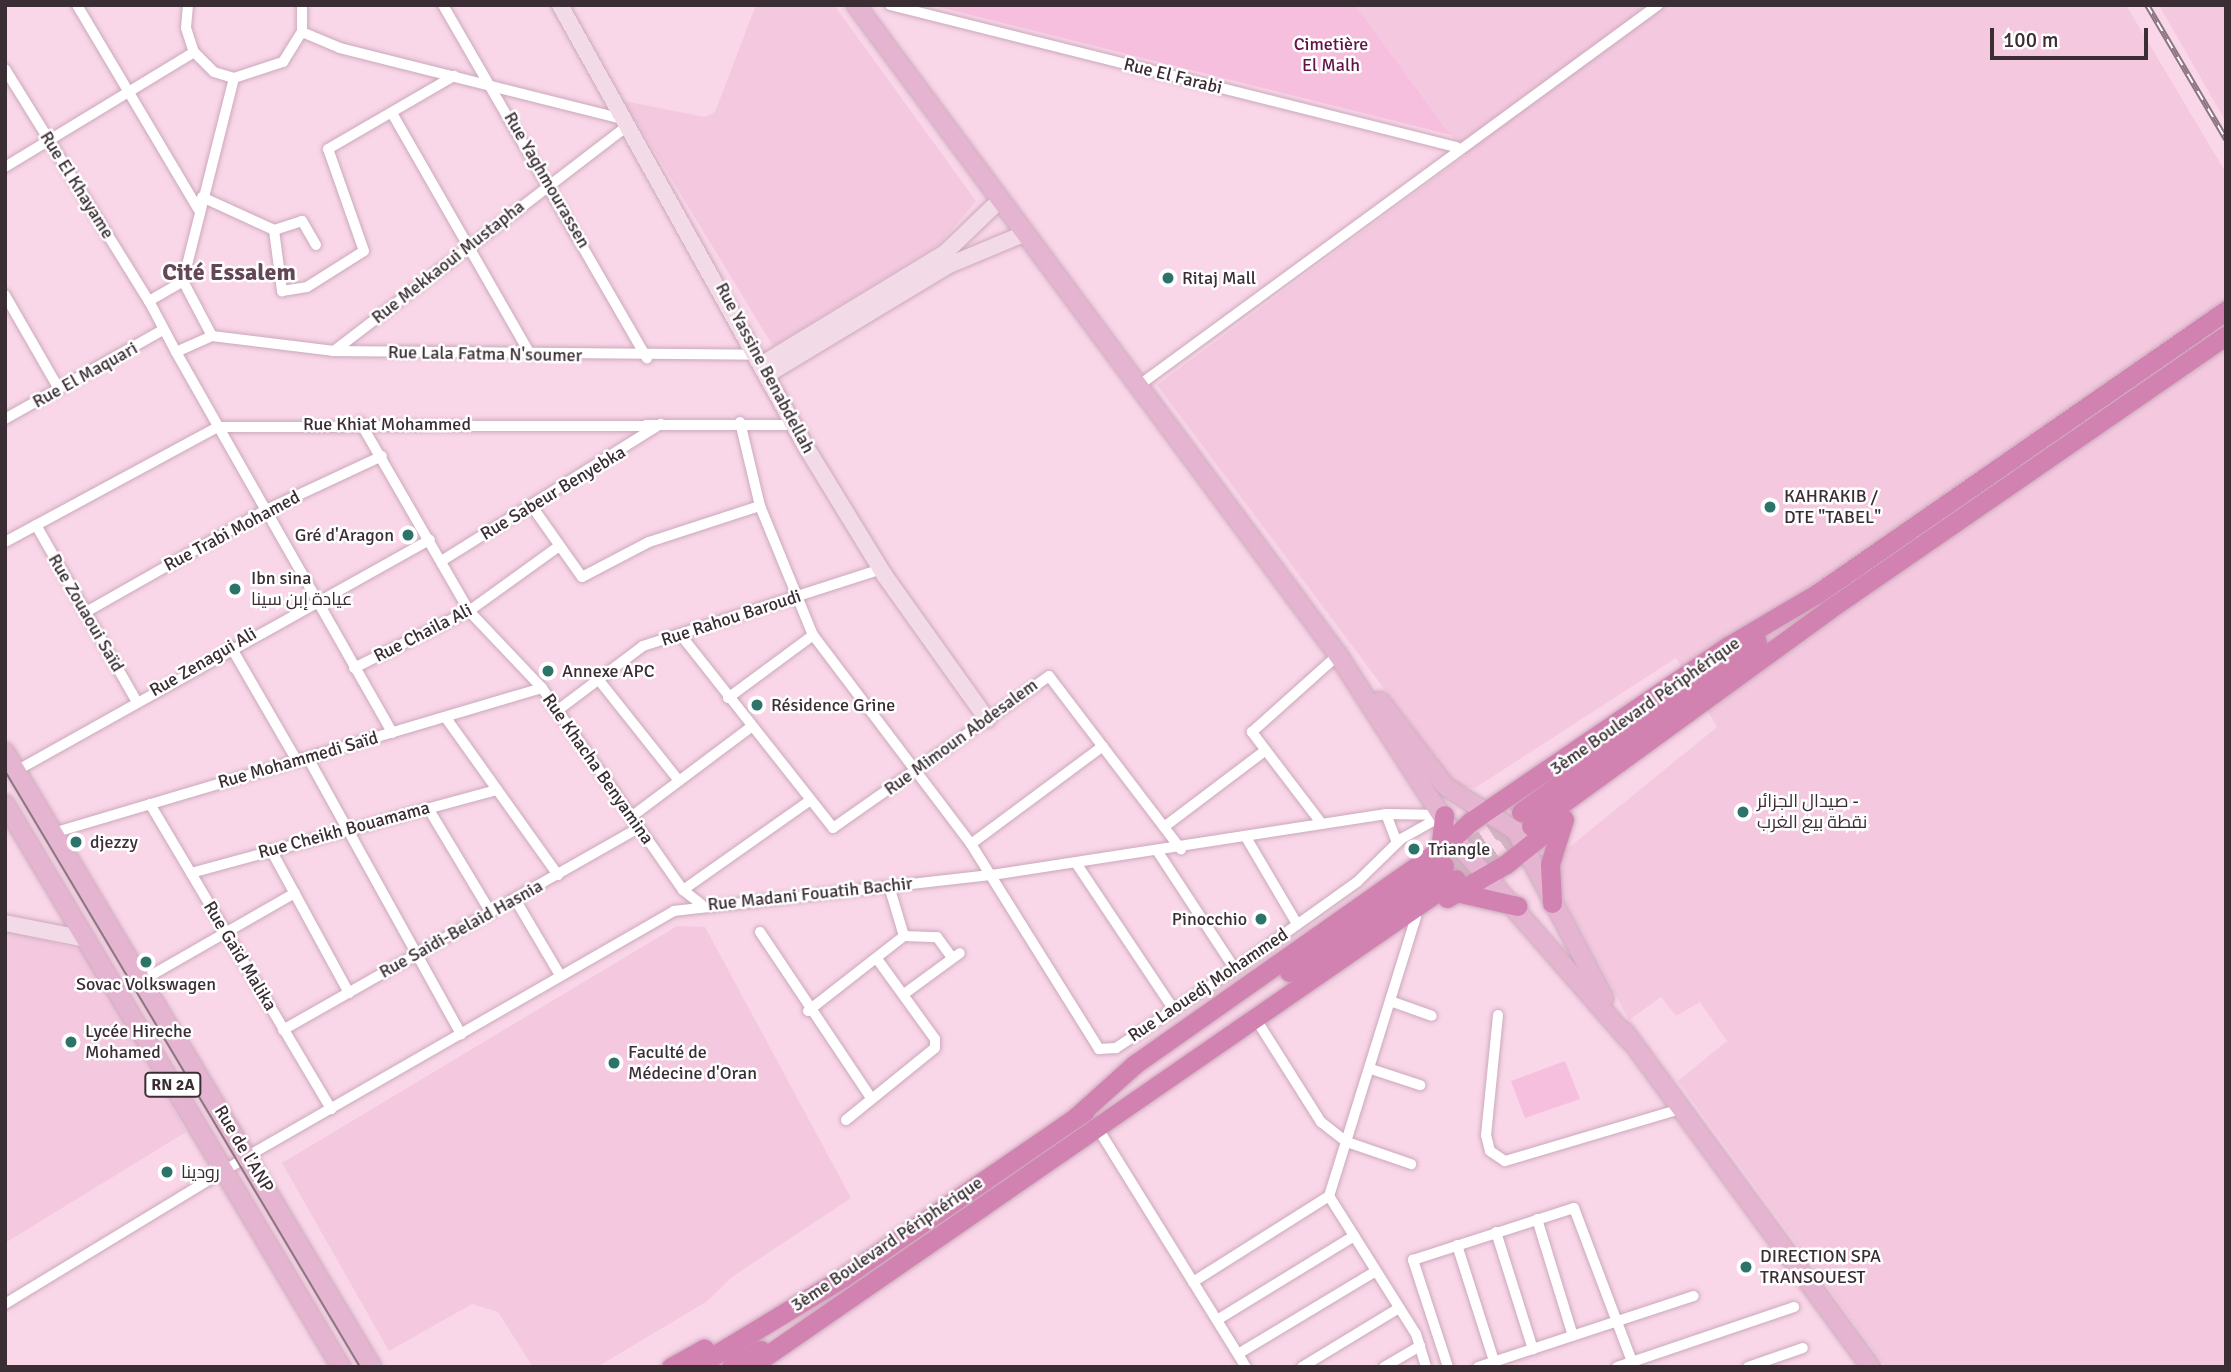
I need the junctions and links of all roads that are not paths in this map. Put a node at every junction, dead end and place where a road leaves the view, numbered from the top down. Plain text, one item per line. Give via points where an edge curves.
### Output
1 (77, 5) edge
2 (188, 5) edge
3 (302, 5) edge
4 (443, 5) edge
5 (560, 5) edge
6 (856, 5) edge
7 (890, 5) edge
8 (1658, 5) edge
9 (302, 32) junction
10 (194, 52) junction
11 (5, 69) edge
12 (454, 76) junction
13 (234, 78) junction
14 (494, 87) junction
15 (129, 91) junction
16 (392, 113) junction
17 (627, 122) junction
18 (50, 142) junction
19 (1457, 148) junction
20 (5, 167) edge
21 (548, 183) junction
22 (202, 197) junction
23 (1000, 200) junction
24 (198, 209) junction
25 (274, 230) junction
26 (1026, 233) junction
27 (316, 245) dead end
28 (469, 247) junction
29 (183, 281) junction
30 (5, 295) edge
31 (149, 301) junction
32 (2226, 310) edge
33 (163, 330) junction
34 (2226, 335) edge
35 (212, 336) junction
36 (334, 351) junction
37 (176, 352) junction
38 (530, 354) junction
39 (648, 358) junction
40 (765, 364) junction
41 (1138, 386) junction
42 (60, 389) junction
43 (5, 419) edge
44 (360, 422) junction
45 (740, 422) junction
46 (661, 424) junction
47 (797, 426) junction
48 (218, 427) junction
49 (382, 456) junction
50 (531, 505) junction
51 (760, 506) junction
52 (264, 511) junction
53 (36, 525) junction
54 (430, 540) junction
55 (5, 542) edge
56 (559, 546) junction
57 (443, 560) junction
58 (881, 569) junction
59 (794, 597) junction
60 (314, 599) junction
61 (1823, 601) junction
62 (469, 611) junction
63 (86, 612) junction
64 (680, 634) junction
65 (813, 635) junction
66 (230, 646) junction
67 (1338, 655) junction
68 (354, 667) junction
69 (598, 679) junction
70 (542, 688) junction
71 (728, 698) junction
72 (136, 700) junction
73 (558, 710) junction
74 (446, 718) junction
75 (987, 719) junction
76 (751, 727) junction
77 (393, 733) junction
78 (1103, 746) junction
79 (5, 752) edge
80 (1264, 752) junction
81 (302, 759) junction
82 (915, 770) junction
83 (16, 771) junction
84 (679, 781) junction
85 (497, 790) junction
86 (809, 801) junction
87 (5, 804) edge
88 (150, 804) junction
89 (428, 808) junction
90 (1489, 811) junction
91 (1386, 814) junction
92 (1444, 815) junction
93 (1566, 816) junction
94 (631, 817) junction
95 (1526, 819) tunnel mouth
96 (1322, 824) junction
97 (1164, 827) junction
98 (347, 828) junction
99 (639, 828) junction
100 (53, 833) junction
101 (1455, 836) junction
102 (1247, 839) junction
103 (1397, 842) junction
104 (971, 844) junction
105 (1525, 848) junction
106 (1181, 849) junction
107 (271, 850) junction
108 (1158, 852) junction
109 (1076, 863) junction
110 (1449, 872) junction
111 (191, 873) junction
112 (1488, 874) junction
113 (558, 875) junction
114 (992, 875) junction
115 (889, 886) junction
116 (683, 890) junction
117 (295, 893) junction
118 (515, 899) junction
119 (1552, 903) junction
120 (701, 904) junction
121 (1517, 906) junction
122 (491, 913) junction
123 (1416, 917) junction
124 (5, 923) edge
125 (1297, 924) junction
126 (760, 932) dead end
127 (226, 933) junction
128 (904, 936) junction
129 (86, 939) junction
130 (418, 954) junction
131 (877, 959) junction
132 (1236, 969) junction
133 (561, 975) junction
134 (143, 980) junction
135 (349, 993) junction
136 (904, 994) junction
137 (1392, 1002) junction
138 (1174, 1010) junction
139 (808, 1011) junction
140 (1498, 1015) dead end
141 (1432, 1016) dead end
142 (1259, 1024) junction
143 (284, 1030) junction
144 (461, 1034) junction
145 (1630, 1041) junction
146 (1371, 1069) junction
147 (1420, 1084) dead end
148 (1146, 1093) junction
149 (871, 1098) junction
150 (331, 1109) junction
151 (1681, 1109) junction
152 (846, 1120) dead end
153 (1097, 1127) junction
154 (1347, 1142) junction
155 (236, 1163) junction
156 (1411, 1164) dead end
157 (1329, 1196) junction
158 (1536, 1219) junction
159 (1496, 1232) junction
160 (1354, 1236) junction
161 (1457, 1245) junction
162 (1376, 1271) junction
163 (845, 1276) junction
164 (1193, 1282) junction
165 (1694, 1296) dead end
166 (5, 1304) edge
167 (1794, 1307) dead end
168 (1399, 1308) junction
169 (812, 1320) junction
170 (1217, 1320) junction
171 (1618, 1321) junction
172 (1573, 1336) junction
173 (1420, 1346) junction
174 (1803, 1348) dead end
175 (1533, 1349) junction
176 (1238, 1354) junction
177 (1494, 1361) junction
178 (1633, 1364) edge
179 (341, 1367) edge
180 (372, 1367) edge
181 (671, 1367) edge
182 (695, 1367) edge
183 (732, 1367) edge
184 (750, 1367) edge
185 (1246, 1367) edge
186 (1302, 1367) edge
187 (1384, 1367) edge
188 (1426, 1367) edge
189 (1448, 1367) edge
190 (1478, 1367) edge
191 (1617, 1367) edge
192 (1748, 1367) edge
193 (1871, 1367) edge

1 - 15 street
2 - 10 street via 186,28
3 - 9 street
4 - 14 street, Rue Yaghmourassen
5 - 17 street, Rue Yassine Benabdellah
6 - 23 main road
7 - 19 street, Rue El Farabi
8 - 19 street
9 - 12 street via 340,48
9 - 13 street via 283,62
10 - 13 street via 214,72
10 - 15 street
11 - 18 street, Rue El Khayame
12 - 14 street
12 - 16 street
13 - 22 street
14 - 17 street
14 - 21 street, Rue Yaghmourassen
15 - 18 street
15 - 24 street
16 - 25 street via 326,152 362,254 307,287 285,293
16 - 28 street
17 - 21 street, Rue Mekkaoui Mustapha
17 - 40 street, Rue Yassine Benabdellah
18 - 20 street
18 - 31 street, Rue El Khayame
19 - 41 street
21 - 28 street, Rue Mekkaoui Mustapha
21 - 39 street, Rue Yaghmourassen
22 - 24 street
22 - 25 street
23 - 26 main road
23 - 40 street via 945,253
24 - 29 street
25 - 27 street via 302,222
26 - 40 street via 949,265
26 - 41 main road
28 - 36 street, Rue Mekkaoui Mustapha
28 - 38 street
29 - 31 street
29 - 35 street
30 - 42 street
31 - 33 street, Rue El Khayame
32 - 61 highway, 3ème Boulevard Périphérique
33 - 37 street, Rue El Khayame
33 - 42 street, Rue El Maquari
34 - 61 highway
35 - 36 street, Rue Lala Fatma N'soumer
35 - 37 street
36 - 38 street, Rue Lala Fatma N'soumer
37 - 48 street, Rue El Khayame
38 - 39 street, Rue Lala Fatma N'soumer
39 - 40 street, Rue Lala Fatma N'soumer
40 - 47 street, Rue Yassine Benabdellah
41 - 67 main road
42 - 43 street, Rue El Maquari
44 - 46 street, Rue Khiat Mohammed
44 - 48 street, Rue Khiat Mohammed
44 - 49 street, Rue Khacha Benyamina
45 - 46 street, Rue Khiat Mohammed
45 - 47 street, Rue Khiat Mohammed
45 - 51 street, Rue Laouedj Mohammed
46 - 50 street, Rue Sabeur Benyebka
47 - 58 street, Rue Yassine Benabdellah
48 - 52 street, Rue El Khayame
48 - 53 street, Rue Khiat Mohammed
49 - 52 street, Rue Trabi Mohamed
49 - 54 street, Rue Khacha Benyamina
50 - 56 street
50 - 57 street, Rue Sabeur Benyebka
51 - 56 street via 649,542 586,577
51 - 59 street, Rue Laouedj Mohammed
52 - 60 street, Rue El Khayame
52 - 63 street, Rue Trabi Mohamed
53 - 55 street, Rue Khiat Mohammed
53 - 63 street, Rue Zouaoui Saïd
54 - 57 street, Rue Khacha Benyamina
54 - 60 street, Rue Zenagui Ali
56 - 62 street, Rue Chaila Ali
57 - 62 street, Rue Khacha Benyamina
58 - 59 street, Rue Rahou Baroudi
58 - 75 street, Rue Yassine Benabdellah
59 - 64 street, Rue Rahou Baroudi
59 - 65 street, Rue Laouedj Mohammed
60 - 66 street, Rue Zenagui Ali
60 - 68 street, Rue El Khayame
61 - 90 highway, 3ème Boulevard Périphérique via 1721,639
61 - 93 highway
61 - 95 highway
62 - 68 street, Rue Chaila Ali
62 - 70 street, Rue Khacha Benyamina
63 - 72 street, Rue Zouaoui Saïd
64 - 69 street, Rue Rahou Baroudi via 643,646
64 - 71 street
65 - 71 street
65 - 82 street, Rue Laouedj Mohammed
66 - 72 street, Rue Zenagui Ali
66 - 81 street
67 - 80 street via 1254,727
67 - 90 main road via 1445,786
67 - 92 main road
68 - 77 street, Rue El Khayame
69 - 73 street, Rue Rahou Baroudi
69 - 84 street
70 - 73 street, Rue Khacha Benyamina
70 - 74 street, Rue Mohammedi Saïd
71 - 76 street
72 - 83 street, Rue Zenagui Ali
73 - 94 street, Rue Khacha Benyamina
74 - 77 street, Rue Mohammedi Saïd
74 - 85 street
75 - 78 street, Rue Mimoun Abdesalem via 1049,676
75 - 82 street, Rue Mimoun Abdesalem
76 - 84 street
76 - 86 street
77 - 81 street, Rue Mohammedi Saïd
78 - 97 street, Rue Mimoun Abdesalem
78 - 104 street
79 - 83 main road, Rue de l'ANP / RN 2A
80 - 96 street
80 - 97 street
81 - 88 street, Rue Mohammedi Saïd
81 - 98 street
82 - 86 street, Rue Mimoun Abdesalem via 833,828
82 - 104 street, Rue Laouedj Mohammed
83 - 100 main road, Rue de l'ANP / RN 2A
84 - 94 street
85 - 89 street, Rue Cheikh Bouamama
85 - 113 street
86 - 116 street
87 - 129 main road, Rue de l'ANP / RN 2A
88 - 100 street, Rue Mohammedi Saïd
88 - 111 street, Rue Gaïd Malika
89 - 98 street, Rue Cheikh Bouamama
89 - 122 street
90 - 101 highway, 3ème Boulevard Périphérique
90 - 105 main road via 1510,825
91 - 92 street, Rue Madani Fouatih Bachir
91 - 96 street, Rue Madani Fouatih Bachir
91 - 103 street
92 - 101 main road
92 - 103 street, Rue Laouedj Mohammed
92 - 110 highway
93 - 105 highway
93 - 119 highway via 1551,854
94 - 99 street, Rue Khacha Benyamina
96 - 102 street, Rue Madani Fouatih Bachir
97 - 106 street, Rue Mimoun Abdesalem
98 - 107 street, Rue Cheikh Bouamama
98 - 130 street
99 - 113 street, Rue Saidi-Belaid Hasnia
99 - 116 street, Rue Khacha Benyamina
100 - 134 main road, Rue de l'ANP / RN 2A
101 - 110 highway, 3ème Boulevard Périphérique
101 - 112 main road
102 - 106 street, Rue Madani Fouatih Bachir
102 - 125 street
103 - 125 street, Rue Laouedj Mohammed via 1362,877
104 - 114 street, Rue Laouedj Mohammed
105 - 112 highway
105 - 119 main road
106 - 108 street, Rue Madani Fouatih Bachir
107 - 111 street, Rue Cheikh Bouamama
107 - 117 street
108 - 109 street, Rue Madani Fouatih Bachir
108 - 132 street
109 - 114 street, Rue Madani Fouatih Bachir
109 - 138 street
110 - 112 highway
110 - 121 highway
110 - 123 highway
110 - 148 highway
110 - 163 highway, 3ème Boulevard Périphérique via 1173,1037 1076,1117
111 - 127 street, Rue Gaïd Malika
112 - 121 main road
113 - 118 street, Rue Saidi-Belaid Hasnia
114 - 115 street, Rue Madani Fouatih Bachir
114 - 138 street, Rue Laouedj Mohammed via 1096,1047 1112,1050
115 - 120 street, Rue Madani Fouatih Bachir
115 - 128 street
116 - 120 street, Rue Khacha Benyamina
117 - 127 street
117 - 135 street
118 - 122 street, Rue Saidi-Belaid Hasnia
118 - 133 street
119 - 145 main road
120 - 133 street, Rue Madani Fouatih Bachir via 674,911
121 - 145 main road
122 - 130 street, Rue Saidi-Belaid Hasnia
123 - 137 street
123 - 142 highway
124 - 129 street
125 - 132 street, Rue Laouedj Mohammed
126 - 139 street
127 - 134 street
127 - 143 street, Rue Gaïd Malika
128 - 131 street
128 - 136 street via 937,936 956,955
129 - 155 main road, Rue de l'ANP / RN 2A
130 - 135 street, Rue Saidi-Belaid Hasnia
130 - 144 street
131 - 136 street
131 - 139 street
132 - 138 street, Rue Laouedj Mohammed
133 - 144 street, Rue Madani Fouatih Bachir
134 - 155 main road, Rue de l'ANP / RN 2A
135 - 143 street, Rue Saidi-Belaid Hasnia
136 - 149 street via 935,1048
137 - 141 street
137 - 146 street
139 - 149 street
140 - 151 street via 1486,1135 1490,1151 1505,1161
142 - 148 highway
142 - 154 street via 1321,1122
143 - 150 street, Rue Gaïd Malika
144 - 150 street, Rue Madani Fouatih Bachir
145 - 151 main road
146 - 147 street
146 - 154 street
148 - 153 highway
149 - 152 street
150 - 155 street, Rue Madani Fouatih Bachir
151 - 193 main road
153 - 164 street
153 - 169 highway
154 - 156 street
154 - 157 street
155 - 166 street, Rue Madani Fouatih Bachir
155 - 179 main road, Rue de l'ANP / RN 2A
155 - 180 main road, Rue de l'ANP / RN 2A
157 - 160 street
157 - 164 street
158 - 159 street
158 - 171 street via 1578,1209
158 - 172 street
159 - 161 street
159 - 175 street
160 - 162 street
160 - 170 street
161 - 177 street
161 - 189 street via 1413,1260
162 - 168 street
162 - 176 street
163 - 181 highway
163 - 182 highway, 3ème Boulevard Périphérique
164 - 170 street
165 - 171 street
167 - 178 street
168 - 173 street
168 - 186 street
169 - 183 highway, 3ème Boulevard Périphérique
169 - 184 highway
170 - 176 street
171 - 172 street
171 - 178 street
172 - 175 street
173 - 187 street
173 - 188 street
174 - 192 street
175 - 177 street
176 - 185 street
177 - 190 street
178 - 191 street

